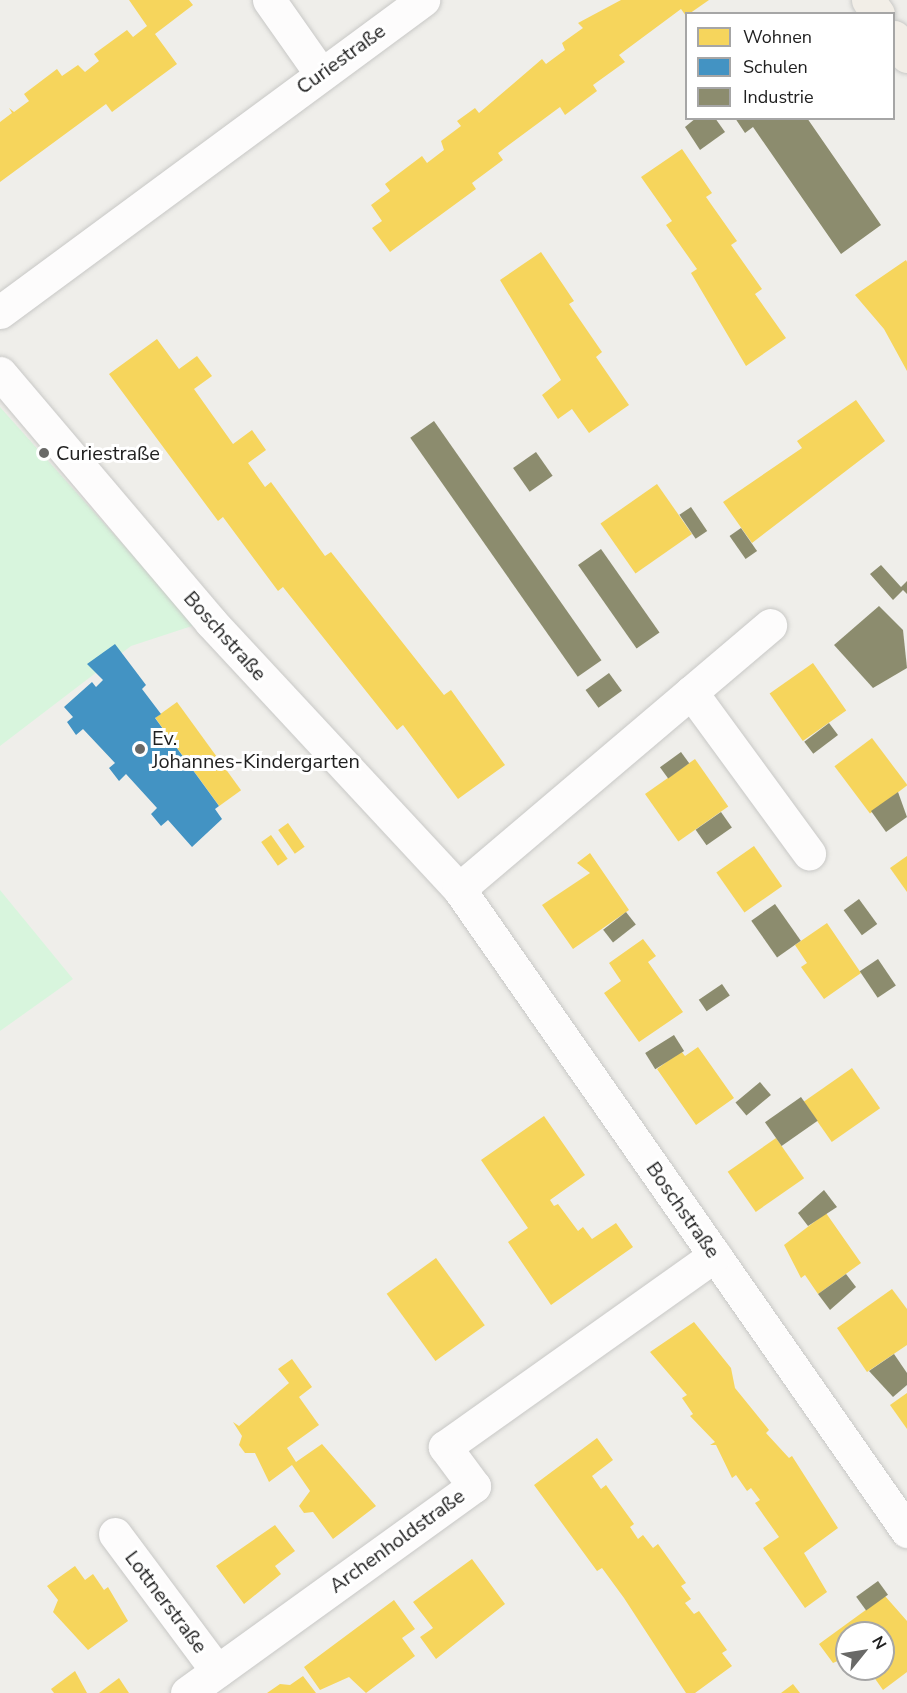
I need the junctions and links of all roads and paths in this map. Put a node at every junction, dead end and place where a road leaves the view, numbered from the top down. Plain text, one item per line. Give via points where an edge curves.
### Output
1 (269, 0) edge
2 (423, 0) edge
3 (895, 38) edge
4 (907, 56) edge
5 (321, 74) junction
6 (0, 312) edge
7 (0, 373) edge
8 (770, 625) dead end
9 (691, 692) junction
10 (809, 853) dead end
11 (459, 890) junction
12 (715, 1256) junction
13 (907, 1531) edge
14 (116, 1534) dead end
15 (217, 1671) junction
16 (187, 1693) edge

1 - 5 street
2 - 5 street, Curiestraße
3 - 4 main road
5 - 6 street, Curiestraße
7 - 11 street, Boschstraße via 211,622
8 - 9 street
9 - 10 street
9 - 11 street
11 - 12 street, Boschstraße
12 - 13 street, Boschstraße
12 - 15 street, Archenholdstraße via 445,1447 474,1486
14 - 15 street, Lottnerstraße
15 - 16 street, Archenholdstraße

